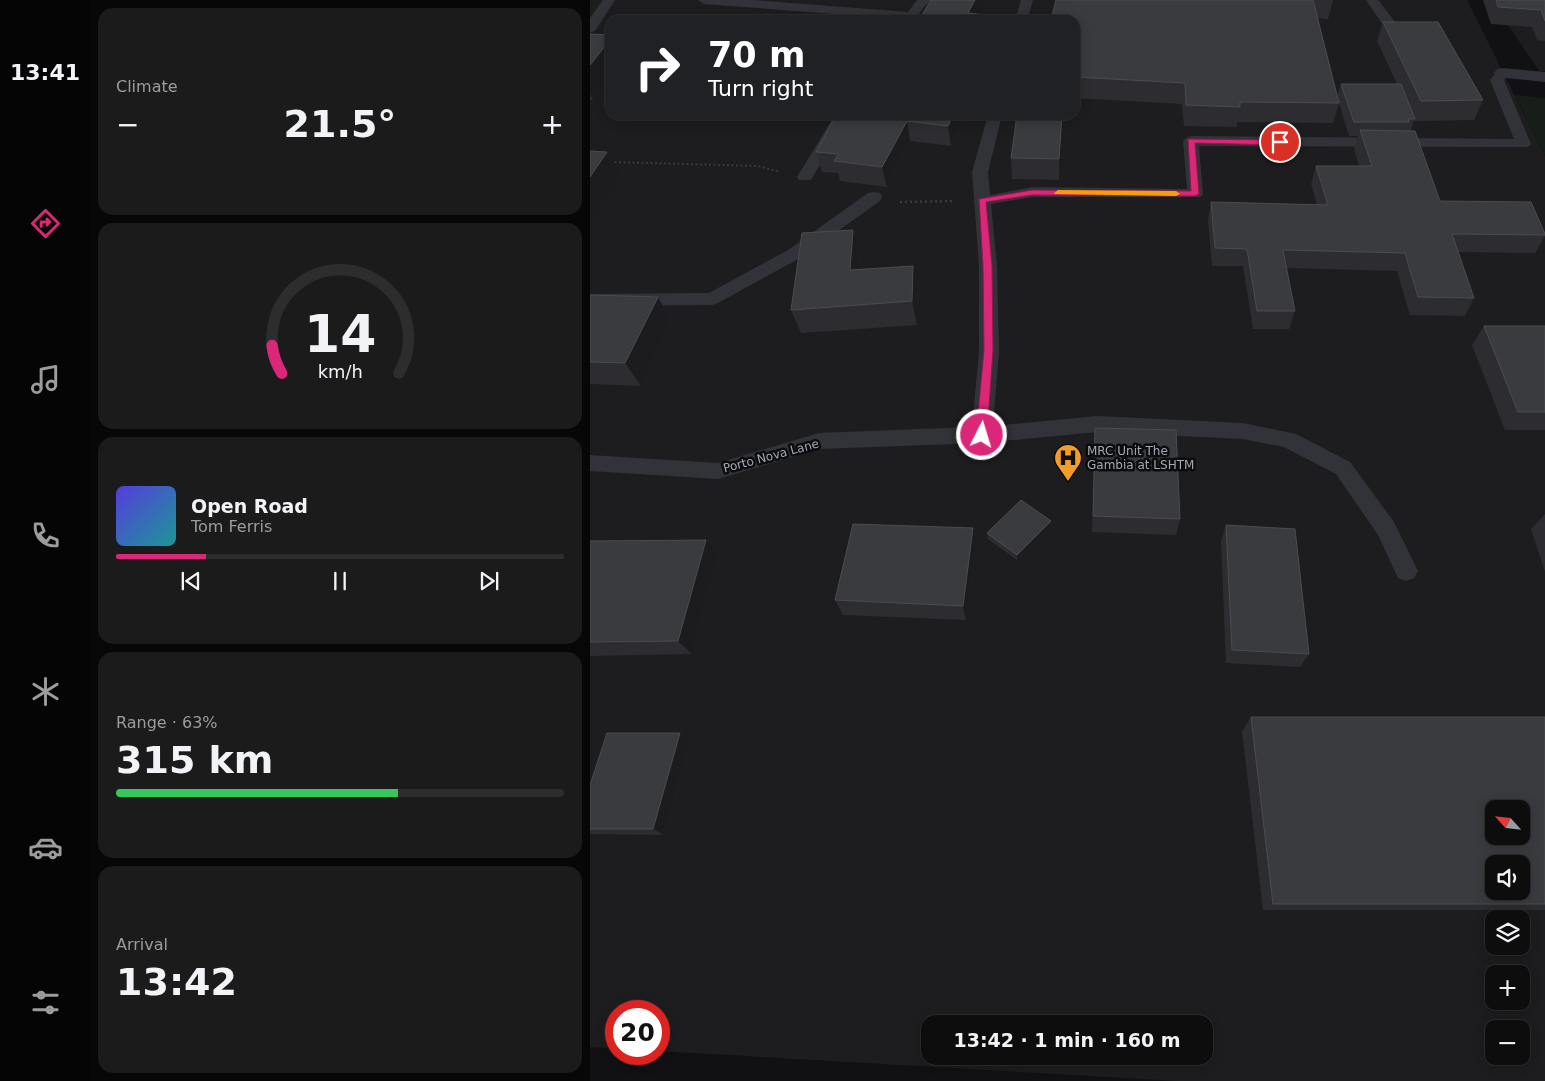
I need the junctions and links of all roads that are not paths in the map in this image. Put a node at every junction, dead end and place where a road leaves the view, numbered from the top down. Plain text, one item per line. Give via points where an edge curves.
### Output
1 (609, 0) edge
2 (704, 0) edge
3 (925, 0) edge
4 (1027, 0) edge
5 (1372, 0) edge
6 (876, 15) edge
7 (912, 15) edge
8 (1023, 15) edge
9 (1388, 22) edge
10 (590, 28) edge
11 (1503, 73) joint
12 (1545, 76) edge
13 (839, 120) edge
14 (994, 120) edge
15 (805, 177) dead end
16 (874, 197) dead end
17 (982, 201) junction
18 (590, 300) edge
19 (982, 435) junction
20 (590, 463) edge
21 (1406, 571) dead end

1 - 10 lane
2 - 6 lane
3 - 7 lane
4 - 8 lane
5 - 9 lane
11 - 12 street
11 - 17 lane via 1497,80 1523,144 1191,141 1195,194 1032,192
13 - 15 lane
14 - 17 lane via 980,172
16 - 18 lane via 794,254 712,299
17 - 19 lane via 988,266 989,350
19 - 20 lane, Porto Nova Lane via 819,441 718,471
19 - 21 lane, Porto Nova Lane via 1098,424 1244,431 1289,440 1343,468 1386,530

